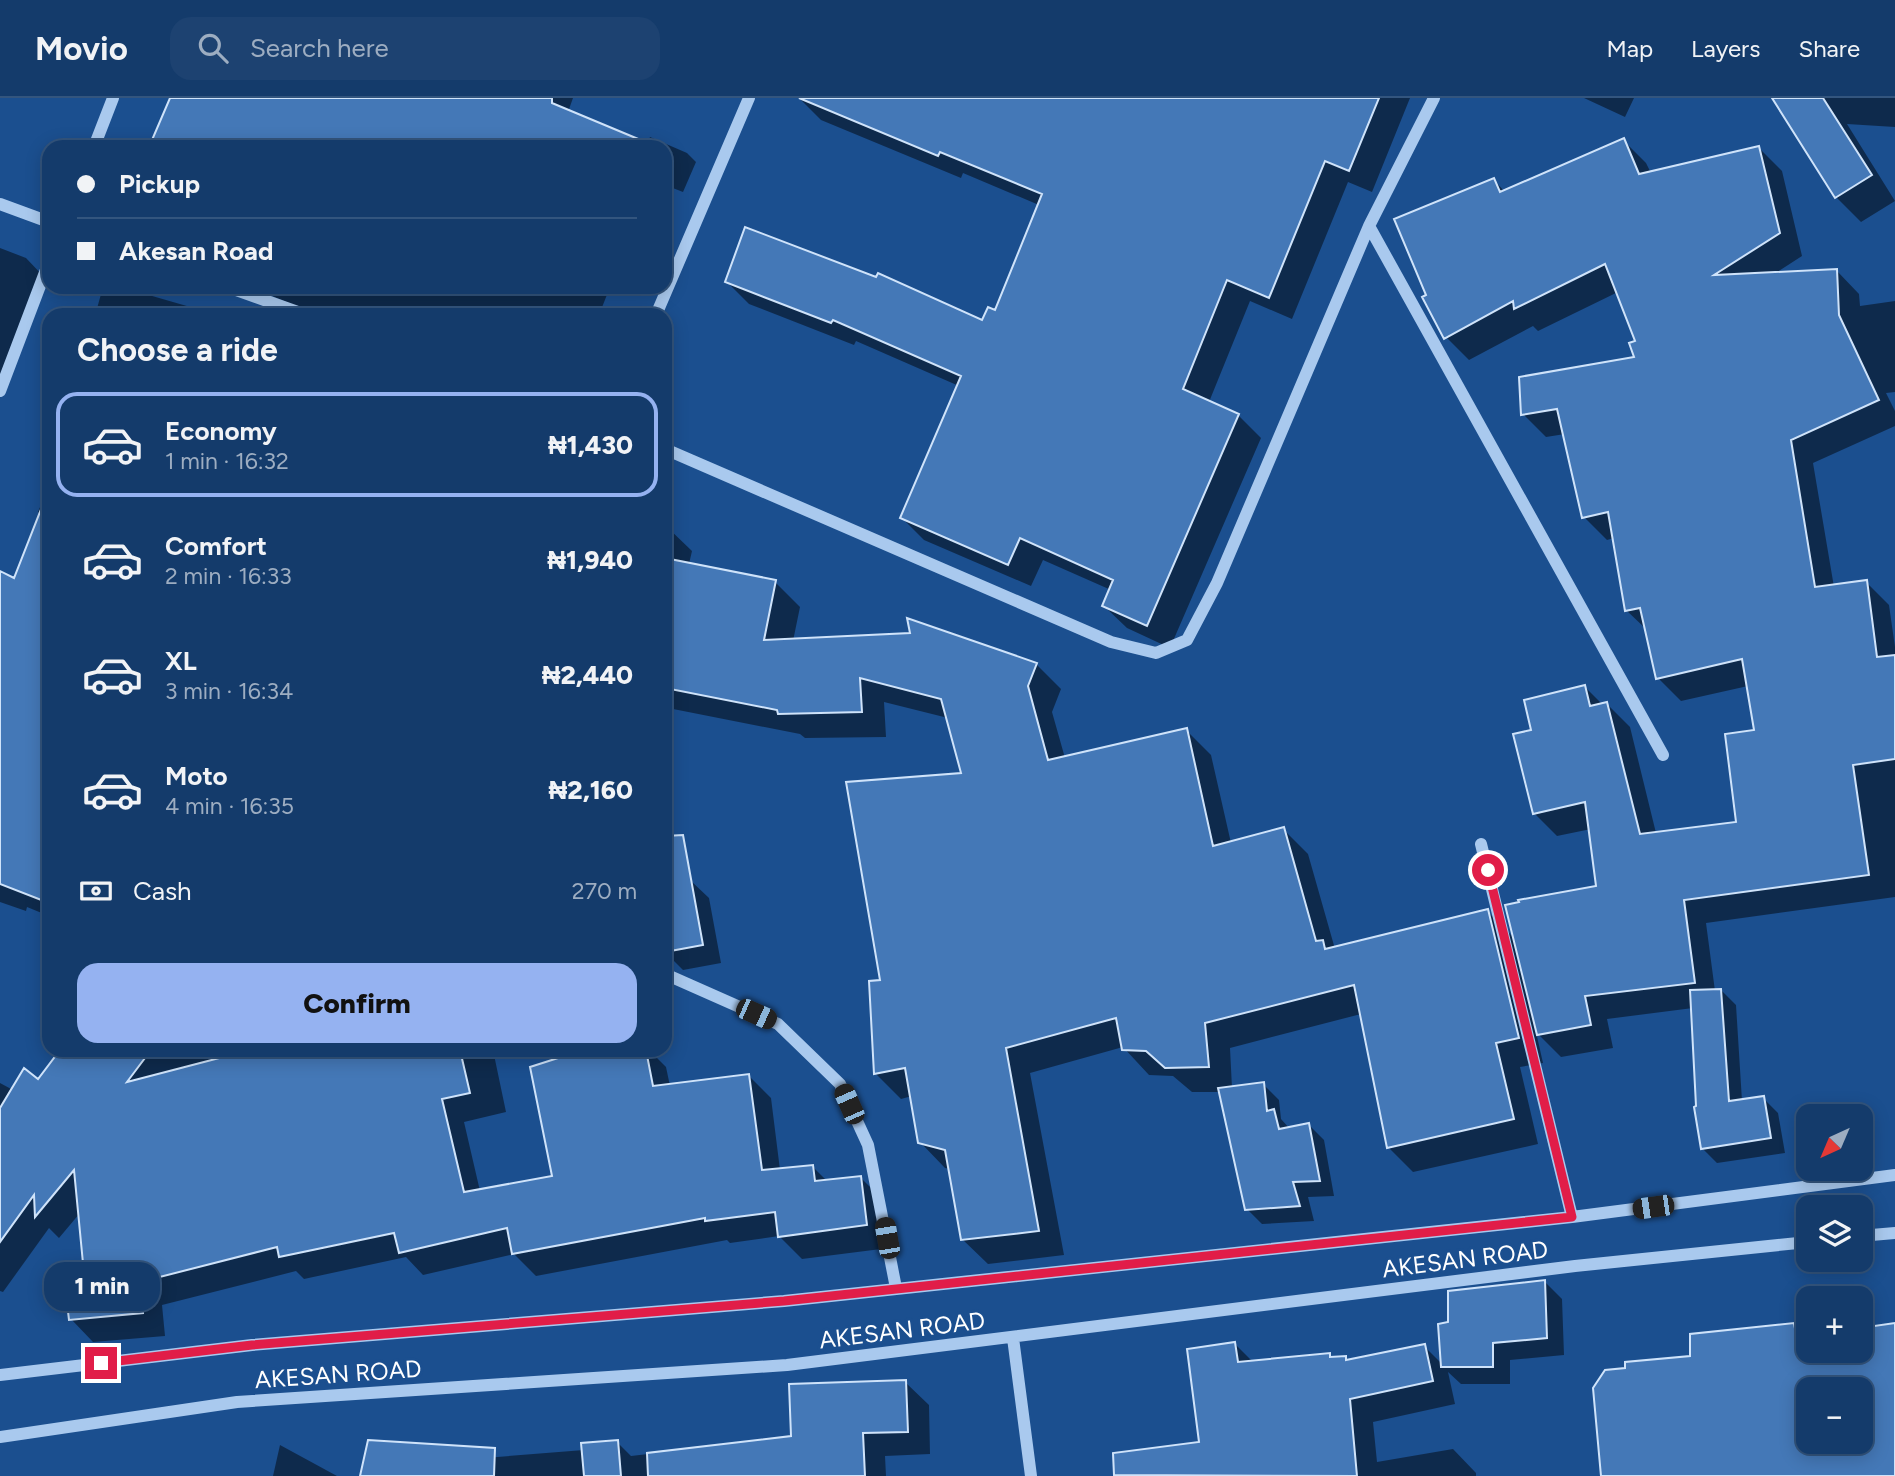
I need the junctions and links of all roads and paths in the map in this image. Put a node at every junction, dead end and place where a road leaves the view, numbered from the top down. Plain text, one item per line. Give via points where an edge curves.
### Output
1 (113, 98) edge
2 (749, 98) edge
3 (1434, 98) edge
4 (97, 140) edge
5 (0, 204) edge
6 (42, 219) edge
7 (1369, 226) junction
8 (672, 278) edge
9 (42, 280) edge
10 (248, 294) edge
11 (286, 308) edge
12 (0, 391) edge
13 (672, 452) edge
14 (1663, 755) dead end
15 (1481, 844) dead end
16 (672, 977) edge
17 (1895, 1175) edge
18 (1572, 1217) junction
19 (1895, 1233) edge
20 (1873, 1235) edge
21 (1796, 1243) edge
22 (896, 1288) junction
23 (1013, 1338) junction
24 (0, 1375) edge
25 (0, 1437) edge
26 (1031, 1476) edge

1 - 4 street
2 - 8 street
3 - 7 street
5 - 6 street
7 - 13 street via 1217,583 1187,640 1156,653 1111,642
7 - 14 street
9 - 12 street
10 - 11 street
15 - 18 street
16 - 22 street via 778,1024 840,1084 868,1145
17 - 18 street, AKESAN ROAD
18 - 22 street, AKESAN ROAD
19 - 20 street
21 - 23 street, AKESAN ROAD via 1575,1266
22 - 24 street, AKESAN ROAD via 252,1345
23 - 25 street, AKESAN ROAD via 787,1365 237,1402
23 - 26 street

